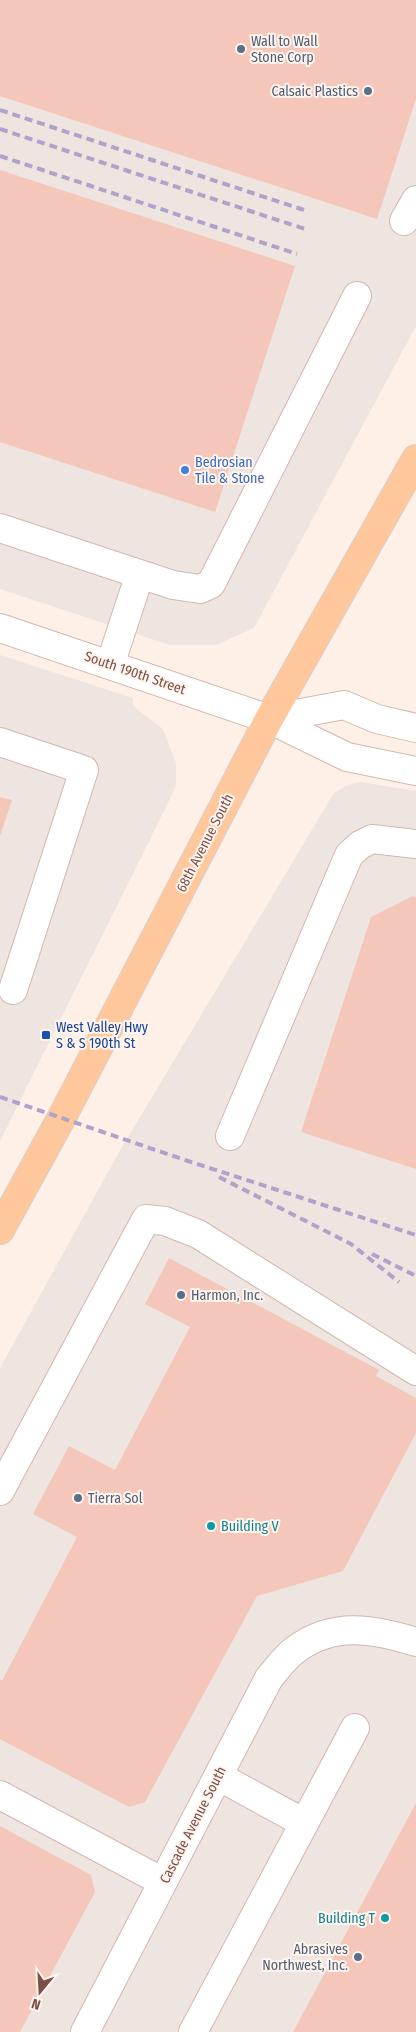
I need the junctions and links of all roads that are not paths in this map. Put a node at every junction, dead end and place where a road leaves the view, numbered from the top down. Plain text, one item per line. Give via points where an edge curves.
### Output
1 (356, 296) dead end
2 (416, 459) edge
3 (0, 528) edge
4 (140, 574) junction
5 (0, 628) edge
6 (110, 665) junction
7 (270, 719) junction
8 (416, 728) edge
9 (0, 742) edge
10 (416, 771) edge
11 (416, 844) edge
12 (13, 990) dead end
13 (230, 1136) dead end
14 (0, 1230) edge
15 (416, 1371) edge
16 (0, 1491) edge
17 (416, 1642) edge
18 (354, 1728) dead end
19 (218, 1776) junction
20 (0, 1795) edge
21 (304, 1823) junction
22 (163, 1882) junction
23 (85, 2032) edge
24 (193, 2032) edge

1 - 4 street via 212,584 200,589 173,585
2 - 7 main road, 68th Avenue South
3 - 4 street
4 - 6 street
5 - 6 street, South 190th Street
6 - 7 street, South 190th Street
7 - 8 street, South 190th Street via 344,705 376,719
7 - 10 street, South 190th Street via 347,757
7 - 14 main road, 68th Avenue South
9 - 12 street via 84,770
11 - 13 street via 372,839 349,855
15 - 16 street via 198,1234 165,1221 146,1218
17 - 19 street, Cascade Avenue South via 392,1634 358,1629 320,1635 294,1650 269,1678
18 - 21 street
19 - 21 street
19 - 22 street, Cascade Avenue South
20 - 22 street
21 - 24 street
22 - 23 street, Cascade Avenue South

